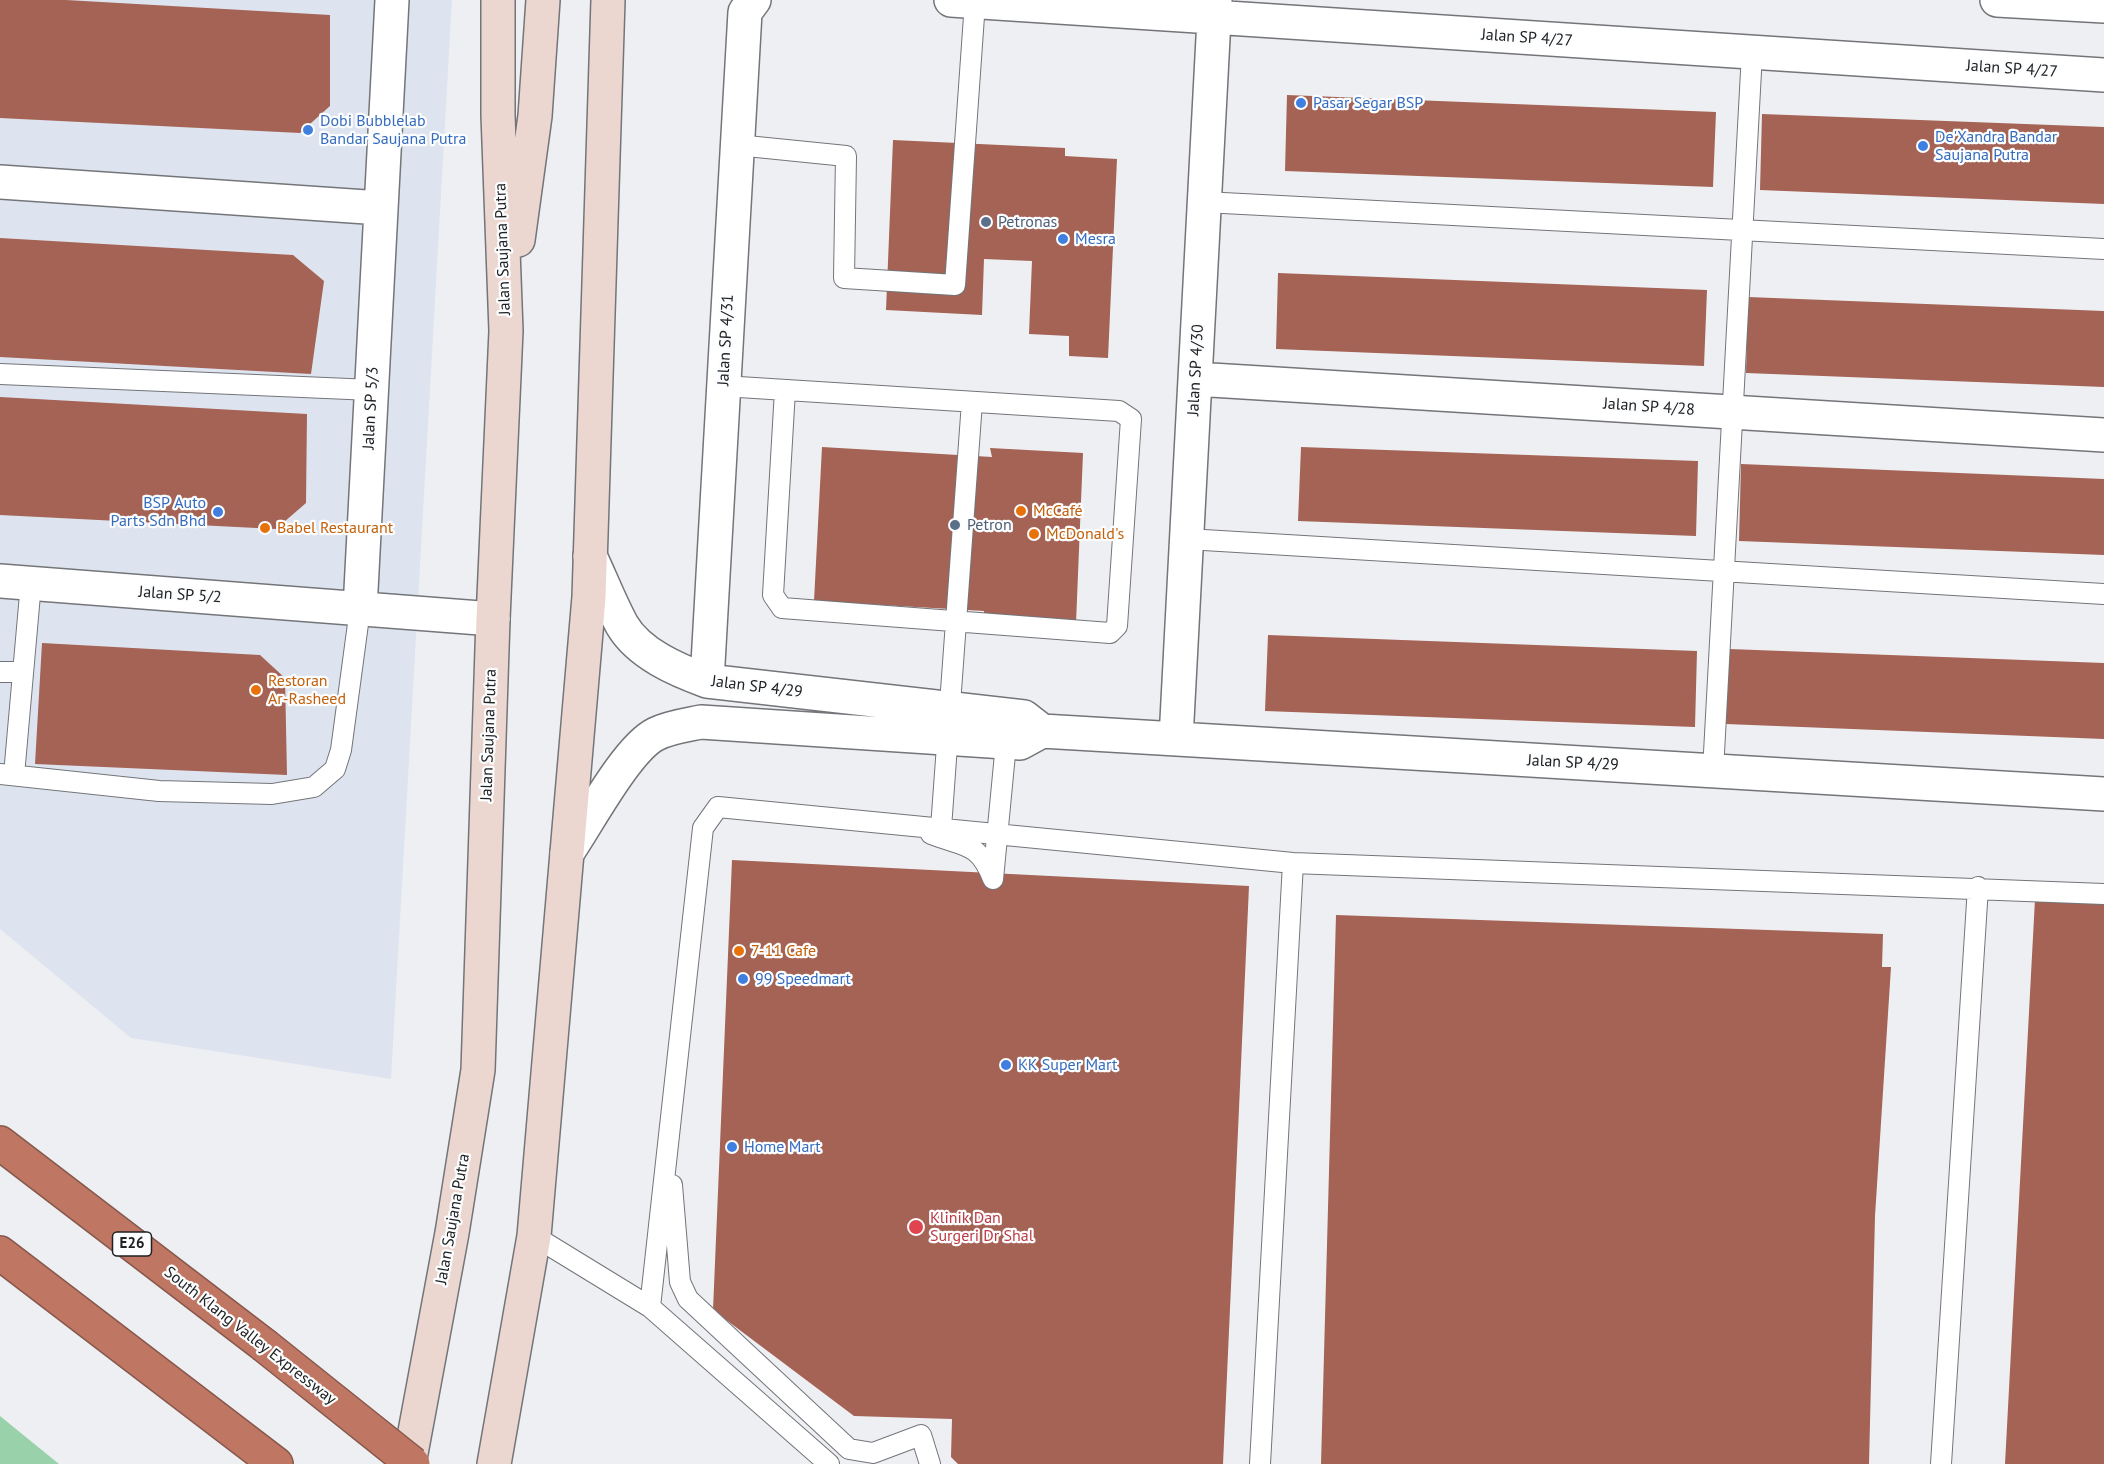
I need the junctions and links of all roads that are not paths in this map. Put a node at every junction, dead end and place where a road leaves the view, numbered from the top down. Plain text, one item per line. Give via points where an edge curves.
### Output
1 (392, 0) edge
2 (498, 0) edge
3 (543, 0) edge
4 (608, 0) edge
5 (623, 0) edge
6 (1997, 0) edge
7 (753, 1) edge
8 (963, 1) edge
9 (2104, 6) edge
10 (1214, 8) edge
11 (1752, 52) junction
12 (2104, 75) edge
13 (606, 119) junction
14 (737, 145) junction
15 (0, 182) edge
16 (1204, 202) junction
17 (381, 208) junction
18 (1742, 230) junction
19 (2104, 249) edge
20 (506, 331) junction
21 (0, 374) edge
22 (1195, 379) junction
23 (723, 386) junction
24 (372, 390) junction
25 (785, 390) junction
26 (972, 402) junction
27 (1732, 413) junction
28 (2104, 435) edge
29 (1187, 539) junction
30 (590, 556) junction
31 (1724, 571) junction
32 (15, 582) edge
33 (2104, 594) edge
34 (360, 609) junction
35 (493, 619) junction
36 (956, 621) junction
37 (0, 672) edge
38 (23, 672) junction
39 (706, 681) junction
40 (949, 724) junction
41 (1008, 729) junction
42 (1176, 739) junction
43 (1713, 771) junction
44 (7, 774) edge
45 (2104, 794) edge
46 (909, 825) junction
47 (941, 828) junction
48 (999, 833) junction
49 (567, 853) junction
50 (1293, 862) junction
51 (1978, 887) junction
52 (2104, 894) edge
53 (0, 1143) edge
54 (669, 1143) junction
55 (534, 1236) junction
56 (0, 1253) edge
57 (650, 1307) junction
58 (276, 1464) edge
59 (411, 1464) edge
60 (494, 1464) edge
61 (829, 1464) edge
62 (930, 1464) edge
63 (1260, 1464) edge
64 (1941, 1464) edge

1 - 17 street, Jalan SP 5/3
2 - 20 main road, Jalan Saujana Putra
3 - 20 main road via 535,116
4 - 13 main road
5 - 13 main road
6 - 9 street
7 - 14 street, Jalan SP 4/31 via 745,12
8 - 10 street, Jalan SP 4/27
8 - 14 lane via 955,285 844,278 846,156
10 - 11 street, Jalan SP 4/27
10 - 16 street, Jalan SP 4/30
11 - 12 street, Jalan SP 4/27
11 - 18 lane
13 - 30 main road
14 - 23 street, Jalan SP 4/31
15 - 17 street
16 - 18 lane
16 - 22 street, Jalan SP 4/30
17 - 24 street, Jalan SP 5/3
18 - 19 lane
18 - 27 lane
20 - 35 main road, Jalan Saujana Putra
21 - 24 lane
22 - 27 street, Jalan SP 4/28
22 - 29 street, Jalan SP 4/30
23 - 25 lane
23 - 39 street, Jalan SP 4/31
24 - 34 street, Jalan SP 5/3
25 - 26 lane
25 - 36 lane via 773,595 782,608
26 - 36 lane
26 - 36 lane via 1119,411 1131,419 1118,626 1110,633
27 - 28 street, Jalan SP 4/28
27 - 31 lane
29 - 31 lane
29 - 42 street, Jalan SP 4/30
30 - 39 street, Jalan SP 4/29 via 623,627 649,652 677,670
30 - 49 main road
31 - 33 lane
31 - 43 lane
32 - 34 street, Jalan SP 5/2
32 - 38 lane
34 - 35 street, Jalan SP 5/2
34 - 44 lane via 341,750 335,769 314,788 273,794 159,791
35 - 59 main road, Jalan Saujana Putra via 478,1070
36 - 40 lane
37 - 38 lane
38 - 44 lane
39 - 40 street, Jalan SP 4/29
40 - 41 street
40 - 47 lane
40 - 49 street via 701,722 679,726 656,734 637,748
41 - 42 street, Jalan SP 4/29 via 1020,743 1042,731
41 - 48 lane
42 - 43 street, Jalan SP 4/29
43 - 45 street, Jalan SP 4/29
46 - 47 lane
46 - 48 lane via 976,850 985,858 993,879
46 - 54 lane via 718,807 703,828
47 - 48 lane
48 - 50 lane
49 - 55 main road
50 - 51 lane
50 - 63 lane
51 - 52 lane
51 - 64 lane
53 - 59 highway, South Klang Valley Expressway / E26, bridge via 264,1345
54 - 57 lane
54 - 62 lane via 680,1282 688,1299 849,1449 873,1453 921,1435
55 - 57 lane
55 - 60 main road
56 - 58 highway
57 - 61 lane

